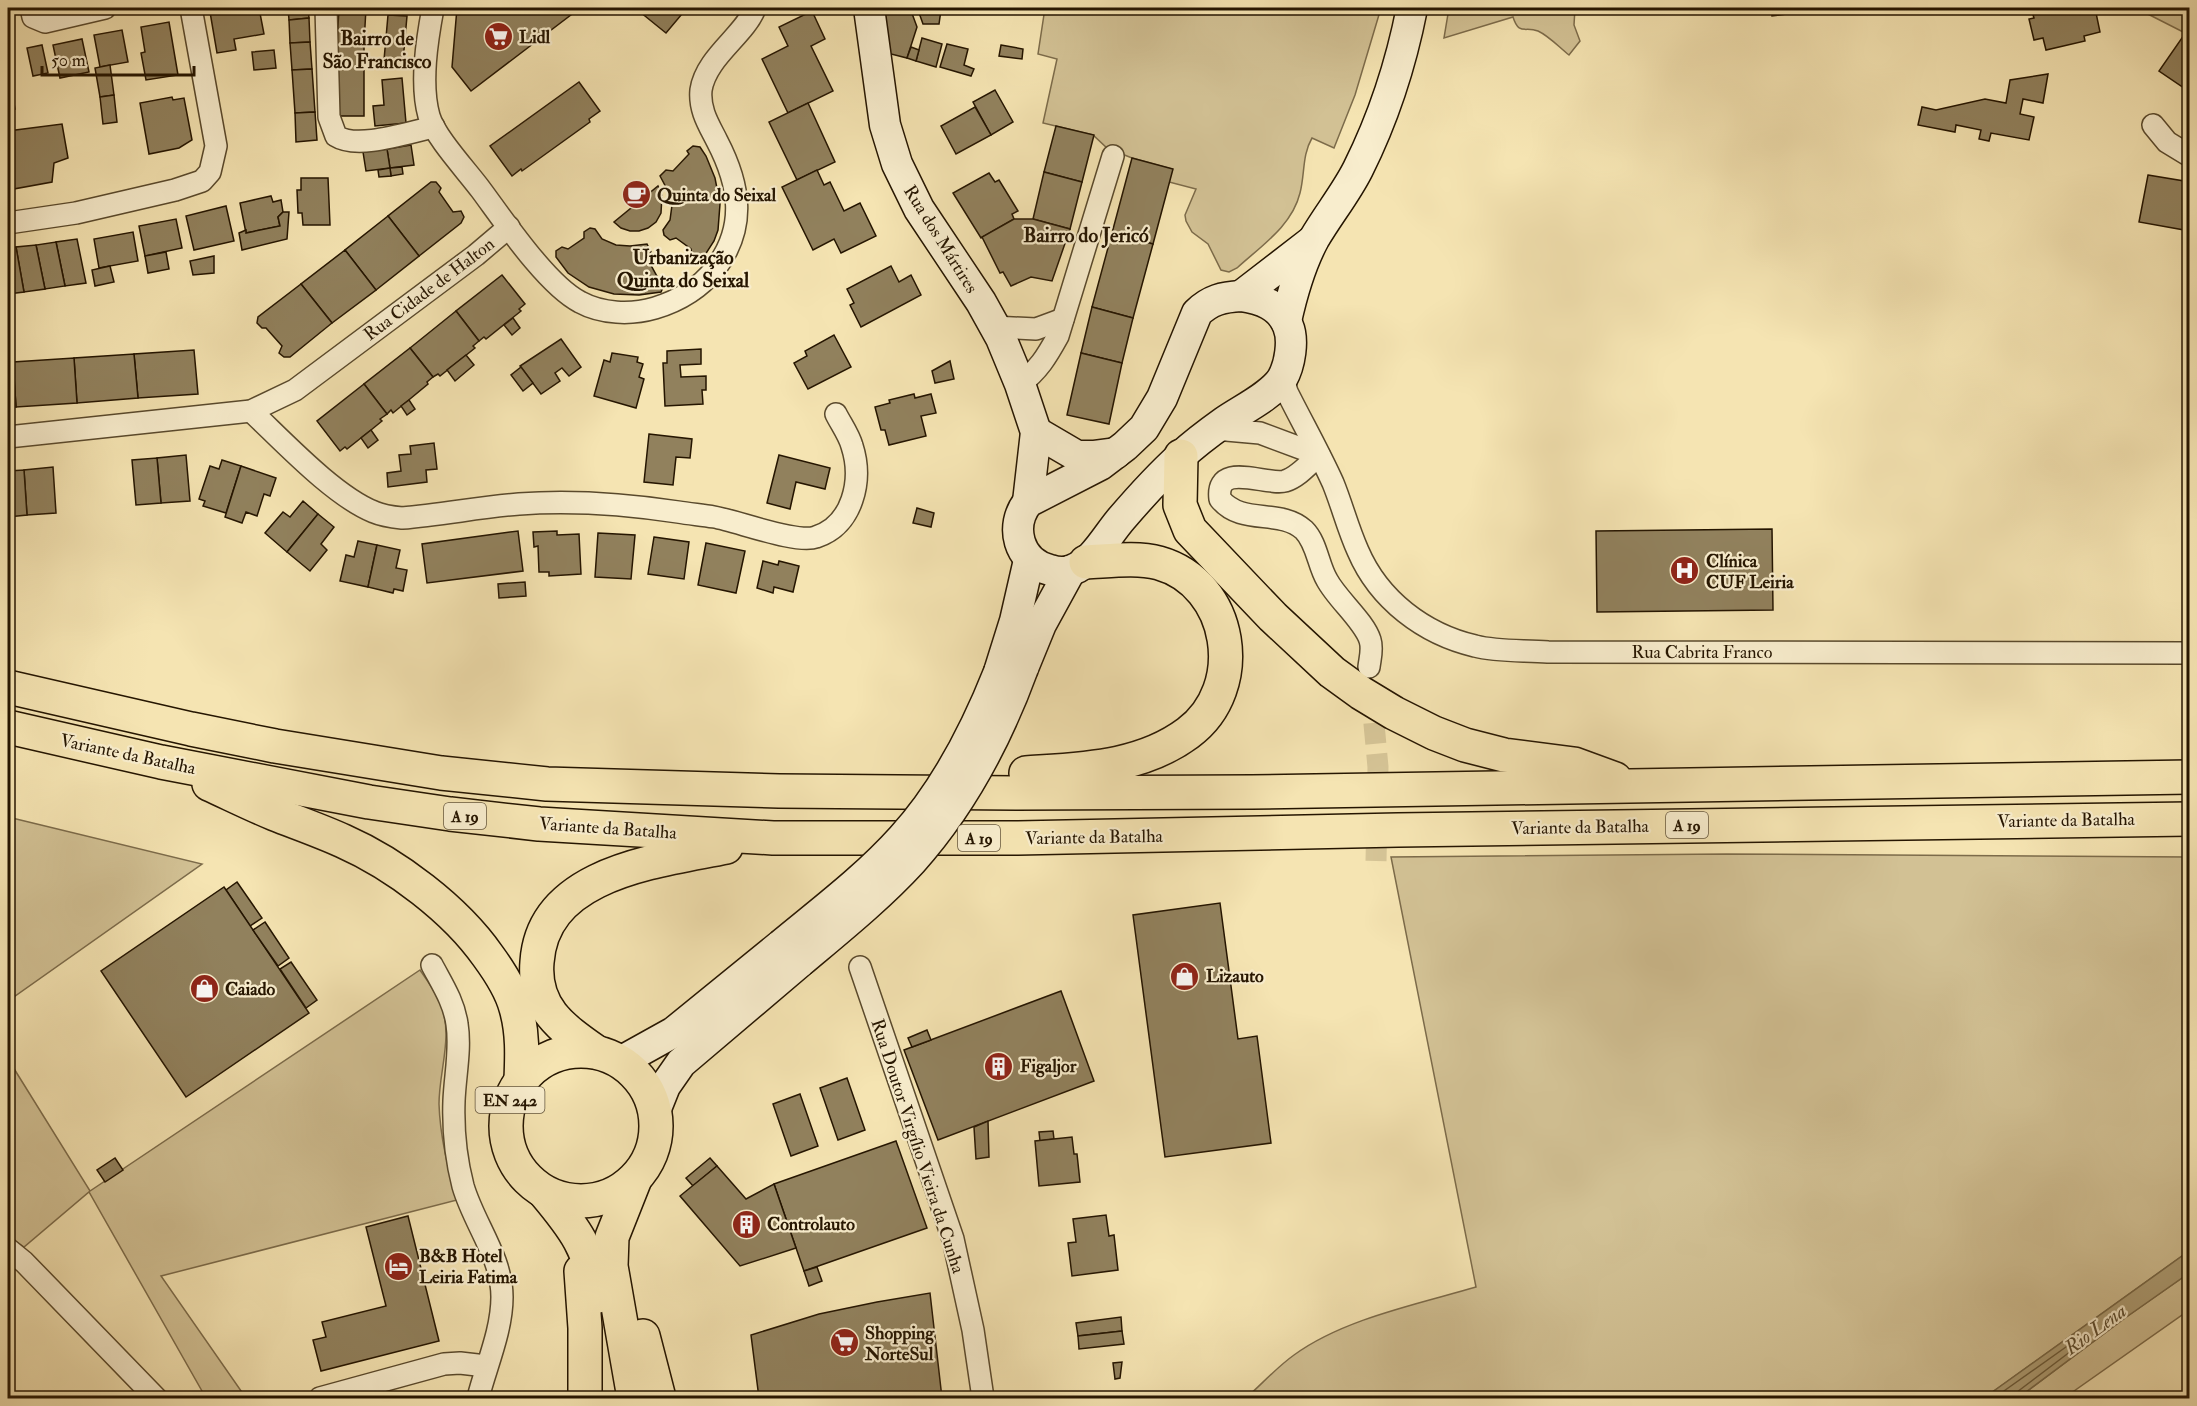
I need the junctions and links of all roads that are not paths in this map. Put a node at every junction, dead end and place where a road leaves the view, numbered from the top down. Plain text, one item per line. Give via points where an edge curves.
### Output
1 (31, 8) edge
2 (105, 8) edge
3 (191, 8) edge
4 (326, 8) edge
5 (433, 8) edge
6 (852, 8) edge
7 (870, 8) edge
8 (1412, 8) edge
9 (757, 9) edge
10 (872, 39) junction
11 (2153, 125) dead end
12 (434, 127) junction
13 (1113, 156) dead end
14 (2190, 156) edge
15 (8, 223) edge
16 (509, 227) junction
17 (1313, 240) junction
18 (1241, 296) junction
19 (1063, 319) junction
20 (1286, 321) junction
21 (994, 327) junction
22 (1283, 377) junction
23 (1020, 384) junction
24 (251, 411) junction
25 (836, 414) dead end
26 (1215, 429) junction
27 (1036, 432) junction
28 (8, 437) edge
29 (1117, 453) junction
30 (1318, 455) junction
31 (1181, 456) junction
32 (1028, 502) junction
33 (1029, 560) junction
34 (1078, 566) junction
35 (2190, 653) edge
36 (1369, 667) tunnel mouth
37 (1011, 670) junction
38 (8, 687) edge
39 (8, 727) edge
40 (161, 762) junction
41 (2190, 777) edge
42 (1634, 786) junction
43 (975, 793) junction
44 (2190, 819) edge
45 (773, 838) junction
46 (791, 954) junction
47 (432, 965) dead end
48 (860, 967) dead end
49 (608, 1057) junction
50 (521, 1080) junction
51 (655, 1111) junction
52 (635, 1179) junction
53 (545, 1193) junction
54 (621, 1215) junction
55 (580, 1239) junction
56 (8, 1249) edge
57 (486, 1366) junction
58 (156, 1398) edge
59 (320, 1398) edge
60 (478, 1398) edge
61 (585, 1398) edge
62 (617, 1398) edge
63 (634, 1398) edge
64 (659, 1398) edge
65 (983, 1398) edge

1 - 2 street via 33,17 45,22
3 - 15 street via 216,146 210,172 202,181 175,190 76,213
4 - 12 street via 329,117 336,136 343,141 373,140
5 - 12 street via 426,48 426,79 427,106
6 - 10 main road, Rua dos Mártires
7 - 10 main road, Rua dos Mártires
8 - 17 main road via 1400,62 1379,124 1357,171
9 - 16 street, Rua Cidade de Halton via 710,68 701,91 703,114 733,179 737,215 723,257 696,287 675,301 646,310 613,312 590,306 567,293
10 - 21 main road, Rua dos Mártires via 885,125 903,180
11 - 14 street via 2167,142
12 - 16 street
13 - 19 street
16 - 24 street, Rua Cidade de Halton via 295,390
17 - 18 main road
17 - 20 main road
18 - 20 main road via 1267,303
18 - 29 main road via 1220,298 1197,313 1152,416
19 - 21 street via 1036,329
19 - 23 street via 1044,362
20 - 22 main road via 1291,335
21 - 23 main road, Rua dos Mártires
22 - 26 main road via 1275,387
22 - 30 street, Rua Cabrita Franco
23 - 27 main road, Rua dos Mártires
24 - 25 street via 326,481 357,503 385,516 402,518 516,504 572,502 714,517 809,539 836,526 855,490 855,454
24 - 28 street, Rua Cidade de Halton
26 - 30 street via 1260,433
26 - 31 main road
27 - 29 main road via 1077,456
27 - 32 main road, Rua dos Mártires
29 - 32 main road via 1080,477
30 - 35 street, Rua Cabrita Franco via 1333,483 1359,553 1381,589 1407,614 1435,632 1477,647 1548,652
30 - 36 street via 1285,481 1268,482 1245,476 1228,480 1221,486 1220,499 1236,513 1275,518 1304,530 1325,578 1370,639
31 - 34 main road
31 - 42 main road via 1180,505 1190,530 1332,672 1414,723 1465,745 1504,755 1574,764
32 - 33 main road, Rua dos Mártires via 1022,510 1018,531
33 - 34 main road via 1057,572
33 - 37 main road via 1015,621
34 - 37 main road
34 - 43 main road via 1159,563 1186,577 1206,594 1225,636 1226,667 1218,693 1208,712 1189,732 1131,761 1092,769 1008,774
37 - 46 main road, bridge via 992,745 939,828 876,897
38 - 43 main road, Variante da Batalha / A 19 via 275,746 547,784
39 - 40 main road, Variante da Batalha / A 19
40 - 45 main road, Variante da Batalha / A 19 via 450,814 539,824
40 - 50 main road via 344,841 388,866 454,917 492,960 516,1005
41 - 42 main road, Variante da Batalha / A 19
42 - 43 main road, Variante da Batalha / A 19
44 - 45 main road, Variante da Batalha / A 19 via 1018,838
45 - 49 main road via 613,873 562,904 550,919 541,939 536,974 540,993 549,1013 564,1029
46 - 49 main road via 675,1032
46 - 51 main road via 681,1063 665,1086
47 - 57 street via 457,1022 454,1122 458,1162 470,1207 492,1252 502,1297 500,1322
48 - 65 street, Rua Doutor Virgílio Vieira da Cunha via 952,1239 973,1330
49 - 50 main road, EN 242 via 575,1051 554,1055
49 - 51 main road, EN 242 via 636,1075 648,1091
50 - 53 main road, EN 242 via 509,1103 505,1129 511,1155 524,1177
51 - 52 main road, EN 242 via 656,1135 649,1159
52 - 53 main road, EN 242 via 620,1191 592,1201 563,1200
52 - 54 main road, EN 242
53 - 55 main road, EN 242
54 - 63 main road, EN 242 via 612,1237 611,1266
54 - 64 main road via 624,1263
55 - 61 main road
55 - 62 main road, EN 242 via 594,1277
56 - 58 street
57 - 59 street via 444,1364
57 - 60 street

